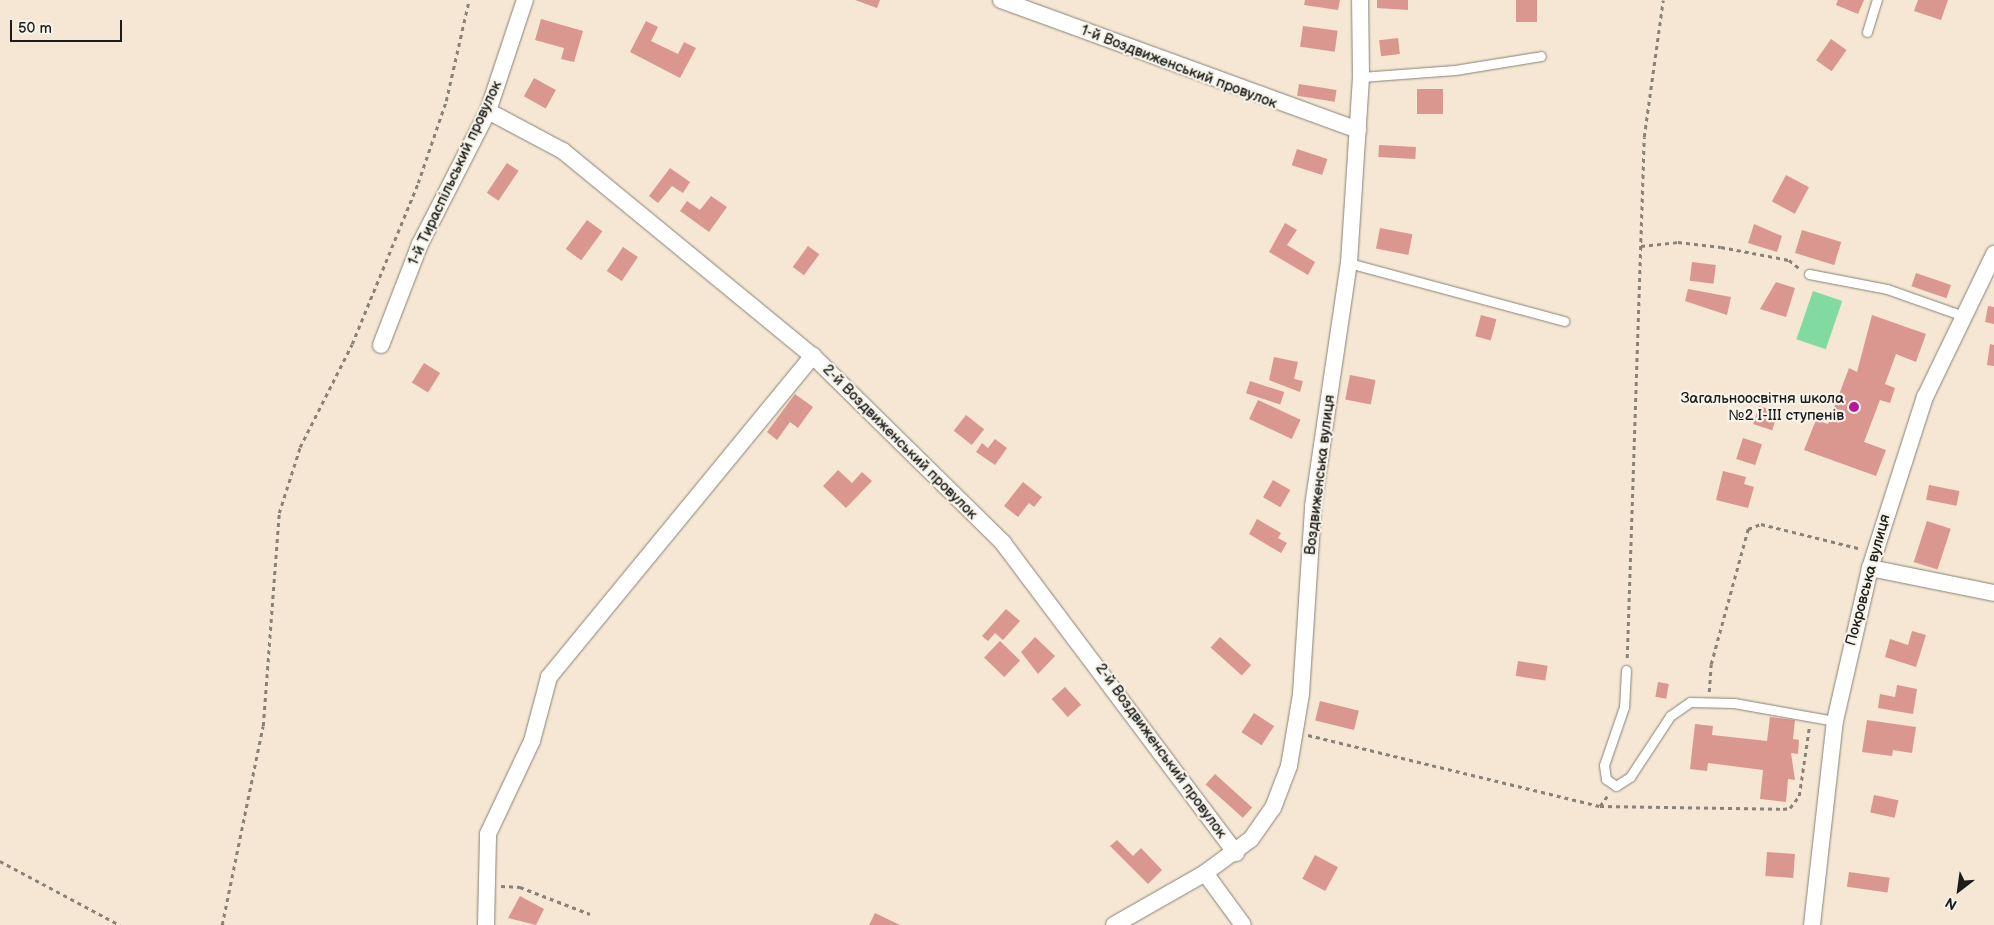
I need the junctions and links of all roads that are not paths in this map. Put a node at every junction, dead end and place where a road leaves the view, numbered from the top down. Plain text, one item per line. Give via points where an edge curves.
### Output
1 (525, 0) edge
2 (1001, 0) edge
3 (1360, 0) edge
4 (1877, 0) edge
5 (1867, 32) dead end
6 (1542, 56) dead end
7 (1361, 77) junction
8 (488, 111) junction
9 (1358, 130) junction
10 (1994, 254) edge
11 (1349, 263) junction
12 (1809, 274) road end
13 (1962, 315) junction
14 (1564, 321) dead end
15 (382, 345) dead end
16 (813, 356) junction
17 (1872, 561) junction
18 (1994, 593) edge
19 (1626, 670) road end
20 (1835, 721) junction
21 (1236, 853) junction
22 (1205, 873) junction
23 (486, 925) edge
24 (1114, 925) edge
25 (1242, 925) edge
26 (1812, 925) edge

1 - 8 street, 1-й Тираспільський провулок
2 - 9 street, 1-й Воздвиженський провулок
3 - 7 street, Воздвиженська вулиця
4 - 5 lane
6 - 7 lane via 1455,70
7 - 9 street, Воздвиженська вулиця
8 - 15 street, 1-й Тираспільський провулок via 420,244
8 - 16 street, 2-й Воздвиженський провулок via 564,151
9 - 11 street, Воздвиженська вулиця
10 - 13 street, Покровська вулиця
11 - 14 lane
11 - 21 street, Воздвиженська вулиця via 1313,506 1297,732 1272,808
12 - 13 lane via 1887,289
13 - 17 street, Покровська вулиця via 1918,415
16 - 21 street, 2-й Воздвиженський провулок via 1003,543
16 - 23 street via 558,662 542,692 532,741 492,819 487,851
17 - 18 street
17 - 20 street, Покровська вулиця
19 - 20 lane via 1624,707 1604,765 1611,784 1616,786 1630,777 1678,708 1708,701
20 - 26 street, Покровська вулиця
21 - 22 street, Воздвиженська вулиця
22 - 24 street, Воздвиженська вулиця
22 - 25 street

